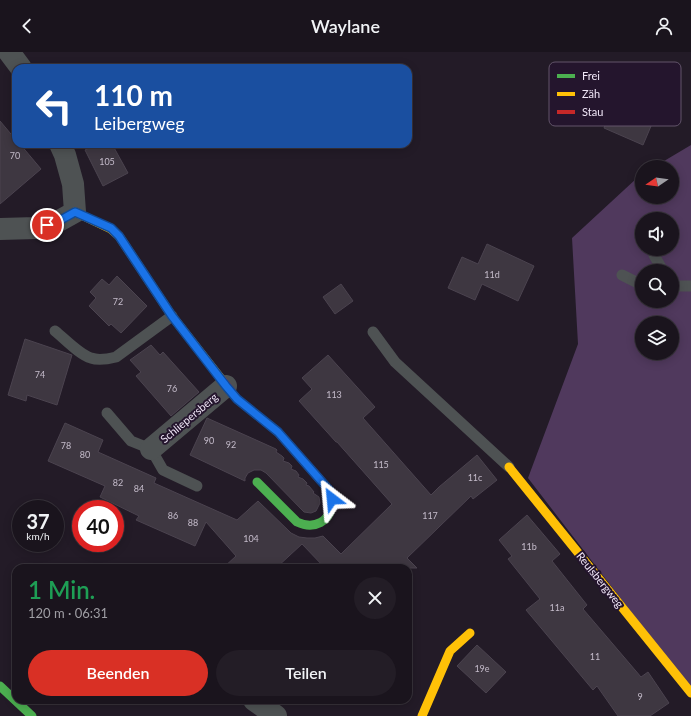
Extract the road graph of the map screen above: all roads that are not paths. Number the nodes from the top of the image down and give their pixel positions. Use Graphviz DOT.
graph roads {
  1 [pos="9,52"];
  2 [pos="18,64"];
  3 [pos="62,148"];
  4 [pos="75,212"];
  5 [pos="0,229"];
  6 [pos="622,275"];
  7 [pos="635,282"];
  8 [pos="679,285"];
  9 [pos="691,286"];
  10 [pos="172,316"];
  11 [pos="55,331"];
  12 [pos="373,332"];
  13 [pos="226,386"];
  14 [pos="107,413"];
  15 [pos="151,449"];
  16 [pos="509,467"];
  17 [pos="257,482"];
  18 [pos="196,486"];
  19 [pos="470,633"];
  20 [pos="0,686"];
  21 [pos="691,693"];
  22 [pos="12,697"];
  23 [pos="19,704"];
  24 [pos="260,704"];
  25 [pos="32,716"];
  26 [pos="276,716"];
  27 [pos="422,716"];
  1 -- 2 [label="street"];
  3 -- 4 [label="street"];
  4 -- 5 [label="street"];
  4 -- 10 [label="street, Schliepersberg"];
  6 -- 7 [label="lane"];
  8 -- 9 [label="lane"];
  10 -- 11 [label="lane"];
  10 -- 13 [label="street, Schliepersberg"];
  12 -- 16 [label="lane"];
  13 -- 15 [label="street, Schliepersberg"];
  13 -- 17 [label="street, Schliepersberg"];
  14 -- 15 [label="lane"];
  15 -- 18 [label="lane"];
  16 -- 21 [label="street, Reulsbergweg"];
  19 -- 27 [label="street"];
  20 -- 22 [label="street"];
  23 -- 25 [label="street"];
  24 -- 26 [label="street"];
}
